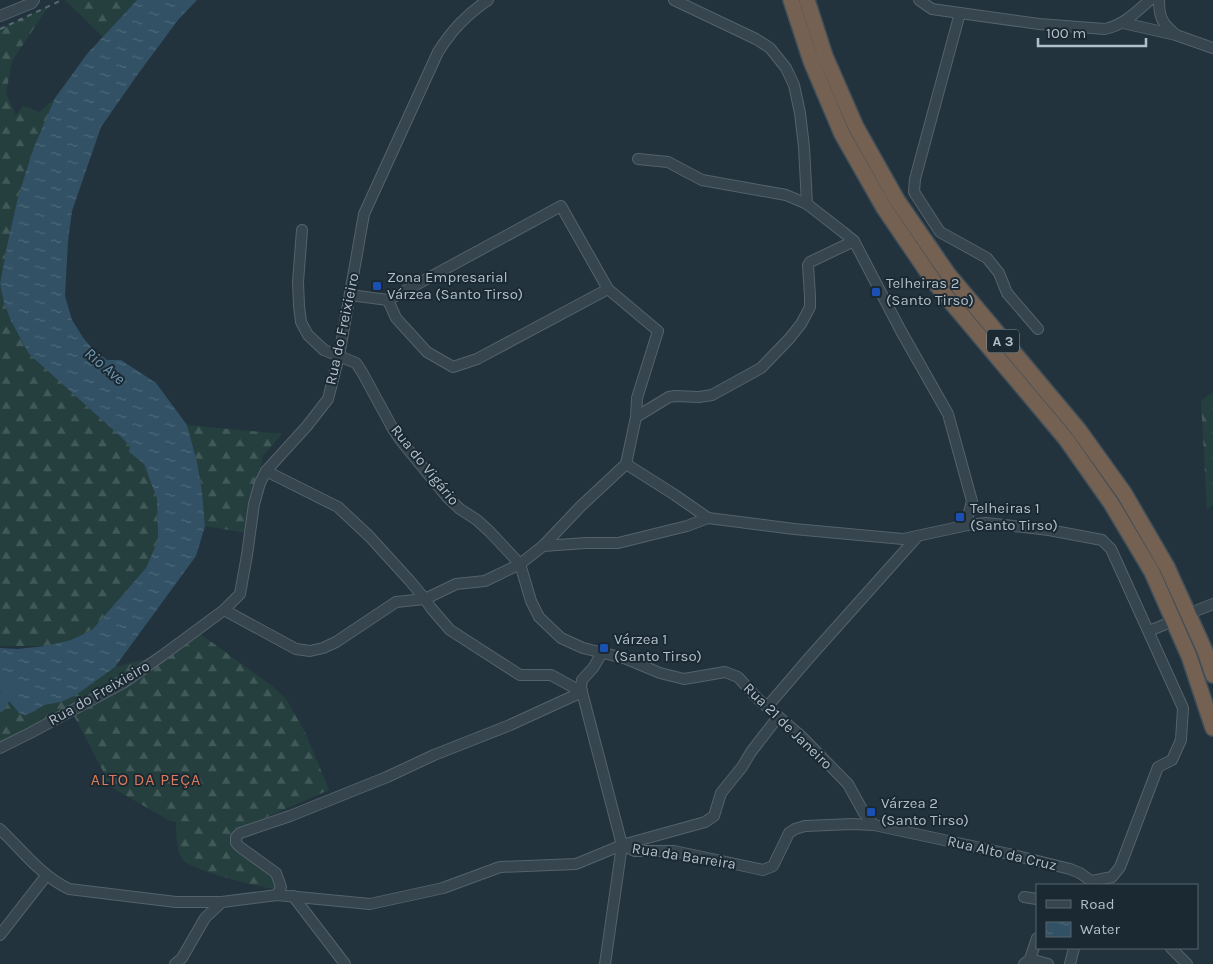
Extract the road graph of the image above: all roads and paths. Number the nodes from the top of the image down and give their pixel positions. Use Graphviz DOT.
graph roads {
  1 [pos="34,0"];
  2 [pos="488,0"];
  3 [pos="674,0"];
  4 [pos="791,0"];
  5 [pos="807,0"];
  6 [pos="918,0"];
  7 [pos="1150,0"];
  8 [pos="1159,0"];
  9 [pos="960,13"];
  10 [pos="0,16"];
  11 [pos="1123,23"];
  12 [pos="1176,35"];
  13 [pos="1213,48"];
  14 [pos="638,159"];
  15 [pos="807,204"];
  16 [pos="302,230"];
  17 [pos="854,241"];
  18 [pos="608,289"];
  19 [pos="350,296"];
  20 [pos="388,300"];
  21 [pos="1038,329"];
  22 [pos="339,356"];
  23 [pos="636,417"];
  24 [pos="626,464"];
  25 [pos="266,470"];
  26 [pos="708,518"];
  27 [pos="968,525"];
  28 [pos="917,537"];
  29 [pos="543,546"];
  30 [pos="520,564"];
  31 [pos="425,598"];
  32 [pos="1213,604"];
  33 [pos="224,610"];
  34 [pos="1198,610"];
  35 [pos="1166,624"];
  36 [pos="1149,632"];
  37 [pos="602,653"];
  38 [pos="1213,675"];
  39 [pos="582,692"];
  40 [pos="767,707"];
  41 [pos="778,716"];
  42 [pos="1213,728"];
  43 [pos="0,748"];
  44 [pos="874,825"];
  45 [pos="0,829"];
  46 [pos="622,844"];
  47 [pos="46,876"];
  48 [pos="1093,884"];
  49 [pos="277,895"];
  50 [pos="293,896"];
  51 [pos="1024,897"];
  52 [pos="1036,899"];
  53 [pos="222,902"];
  54 [pos="0,935"];
  55 [pos="1036,940"];
  56 [pos="1074,949"];
  57 [pos="1172,949"];
  58 [pos="1027,962"];
  59 [pos="175,964"];
  60 [pos="345,964"];
  61 [pos="605,964"];
  62 [pos="1048,964"];
  63 [pos="1070,964"];
  64 [pos="1187,964"];
  1 -- 10 [label="street"];
  2 -- 19 [label="street, Rua do Freixieiro"];
  3 -- 15 [label="street"];
  4 -- 42 [label="highway, A 3"];
  5 -- 38 [label="highway, A 3"];
  6 -- 9 [label="street"];
  7 -- 11 [label="street"];
  8 -- 12 [label="street"];
  9 -- 11 [label="street"];
  9 -- 21 [label="street"];
  11 -- 12 [label="street"];
  12 -- 13 [label="street"];
  14 -- 15 [label="street"];
  15 -- 17 [label="street"];
  16 -- 22 [label="street, Rua do Vigário"];
  17 -- 23 [label="street"];
  17 -- 27 [label="street"];
  18 -- 20 [label="street"];
  18 -- 20 [label="street"];
  18 -- 23 [label="street"];
  19 -- 20 [label="street"];
  19 -- 22 [label="street, Rua do Freixieiro"];
  22 -- 25 [label="street, Rua do Freixieiro"];
  22 -- 30 [label="street, Rua do Vigário"];
  23 -- 24 [label="street"];
  24 -- 26 [label="street"];
  24 -- 29 [label="street"];
  25 -- 31 [label="street"];
  25 -- 33 [label="street, Rua do Freixieiro"];
  26 -- 28 [label="street"];
  26 -- 29 [label="street"];
  27 -- 28 [label="street"];
  27 -- 36 [label="street"];
  28 -- 40 [label="street"];
  29 -- 30 [label="street"];
  30 -- 31 [label="street"];
  30 -- 37 [label="street, Rua 21 de Janeiro"];
  31 -- 33 [label="street"];
  31 -- 39 [label="street"];
  32 -- 34 [label="street"];
  33 -- 43 [label="street, Rua do Freixieiro"];
  35 -- 36 [label="street"];
  36 -- 48 [label="street"];
  37 -- 39 [label="street"];
  37 -- 40 [label="street, Rua 21 de Janeiro"];
  39 -- 46 [label="street"];
  39 -- 49 [label="street"];
  40 -- 41 [label="street, Rua 21 de Janeiro"];
  41 -- 44 [label="street, Rua 21 de Janeiro"];
  41 -- 46 [label="street"];
  44 -- 46 [label="street, Rua da Barreira"];
  44 -- 48 [label="street, Rua Alto da Cruz"];
  45 -- 47 [label="street"];
  46 -- 50 [label="street"];
  46 -- 61 [label="street"];
  47 -- 53 [label="street"];
  47 -- 54 [label="street"];
  49 -- 50 [label="street"];
  49 -- 53 [label="street"];
  50 -- 60 [label="street"];
  51 -- 52 [label="street"];
  53 -- 59 [label="street"];
  55 -- 58 [label="street"];
  56 -- 63 [label="street"];
  57 -- 64 [label="street"];
  58 -- 62 [label="street"];
}
